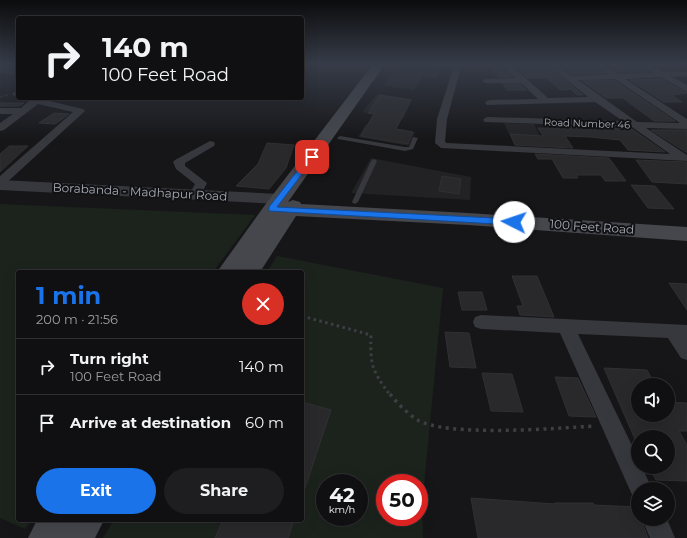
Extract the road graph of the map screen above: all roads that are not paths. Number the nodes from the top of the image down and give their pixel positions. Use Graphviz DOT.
graph roads {
  1 [pos="360,89"];
  2 [pos="372,89"];
  3 [pos="451,89"];
  4 [pos="533,89"];
  5 [pos="584,89"];
  6 [pos="637,89"];
  7 [pos="597,99"];
  8 [pos="31,100"];
  9 [pos="35,100"];
  10 [pos="546,101"];
  11 [pos="490,103"];
  12 [pos="0,111"];
  13 [pos="22,111"];
  14 [pos="488,120"];
  15 [pos="687,123"];
  16 [pos="634,125"];
  17 [pos="687,126"];
  18 [pos="0,128"];
  19 [pos="340,138"];
  20 [pos="415,138"];
  21 [pos="210,144"];
  22 [pos="686,159"];
  23 [pos="374,161"];
  24 [pos="0,182"];
  25 [pos="0,185"];
  26 [pos="0,193"];
  27 [pos="194,194"];
  28 [pos="291,200"];
  29 [pos="355,202"];
  30 [pos="687,222"];
  31 [pos="687,234"];
  32 [pos="230,270"];
  33 [pos="249,270"];
  34 [pos="481,322"];
  35 [pos="565,325"];
  36 [pos="680,331"];
  37 [pos="687,352"];
  38 [pos="638,482"];
  39 [pos="57,522"];
  40 [pos="85,522"];
  41 [pos="657,526"];
  42 [pos="46,538"];
  43 [pos="74,538"];
  44 [pos="663,538"];
  1 -- 28 [label="main road"];
  2 -- 19 [label="main road"];
  3 -- 22 [label="street"];
  4 -- 10 [label="street"];
  5 -- 7 [label="street"];
  6 -- 15 [label="street"];
  7 -- 10 [label="street"];
  7 -- 16 [label="street"];
  8 -- 13 [label="street"];
  9 -- 24 [label="street"];
  10 -- 11 [label="street"];
  12 -- 13 [label="street"];
  13 -- 18 [label="street"];
  14 -- 16 [label="street, Road Number 46"];
  16 -- 17 [label="street, Road Number 46"];
  16 -- 22 [label="street"];
  19 -- 20 [label="lane"];
  19 -- 28 [label="main road"];
  21 -- 27 [label="street"];
  23 -- 29 [label="lane"];
  25 -- 27 [label="street, Borabanda - Madhapur Road"];
  26 -- 28 [label="street"];
  27 -- 28 [label="street, Borabanda - Madhapur Road"];
  28 -- 29 [label="main road, 100 Feet Road"];
  28 -- 31 [label="main road, 100 Feet Road"];
  28 -- 32 [label="main road"];
  28 -- 33 [label="main road"];
  29 -- 30 [label="main road, 100 Feet Road"];
  34 -- 35 [label="street"];
  35 -- 36 [label="street"];
  35 -- 38 [label="street"];
  36 -- 37 [label="street"];
  39 -- 42 [label="main road"];
  40 -- 43 [label="main road"];
  41 -- 44 [label="street"];
}
